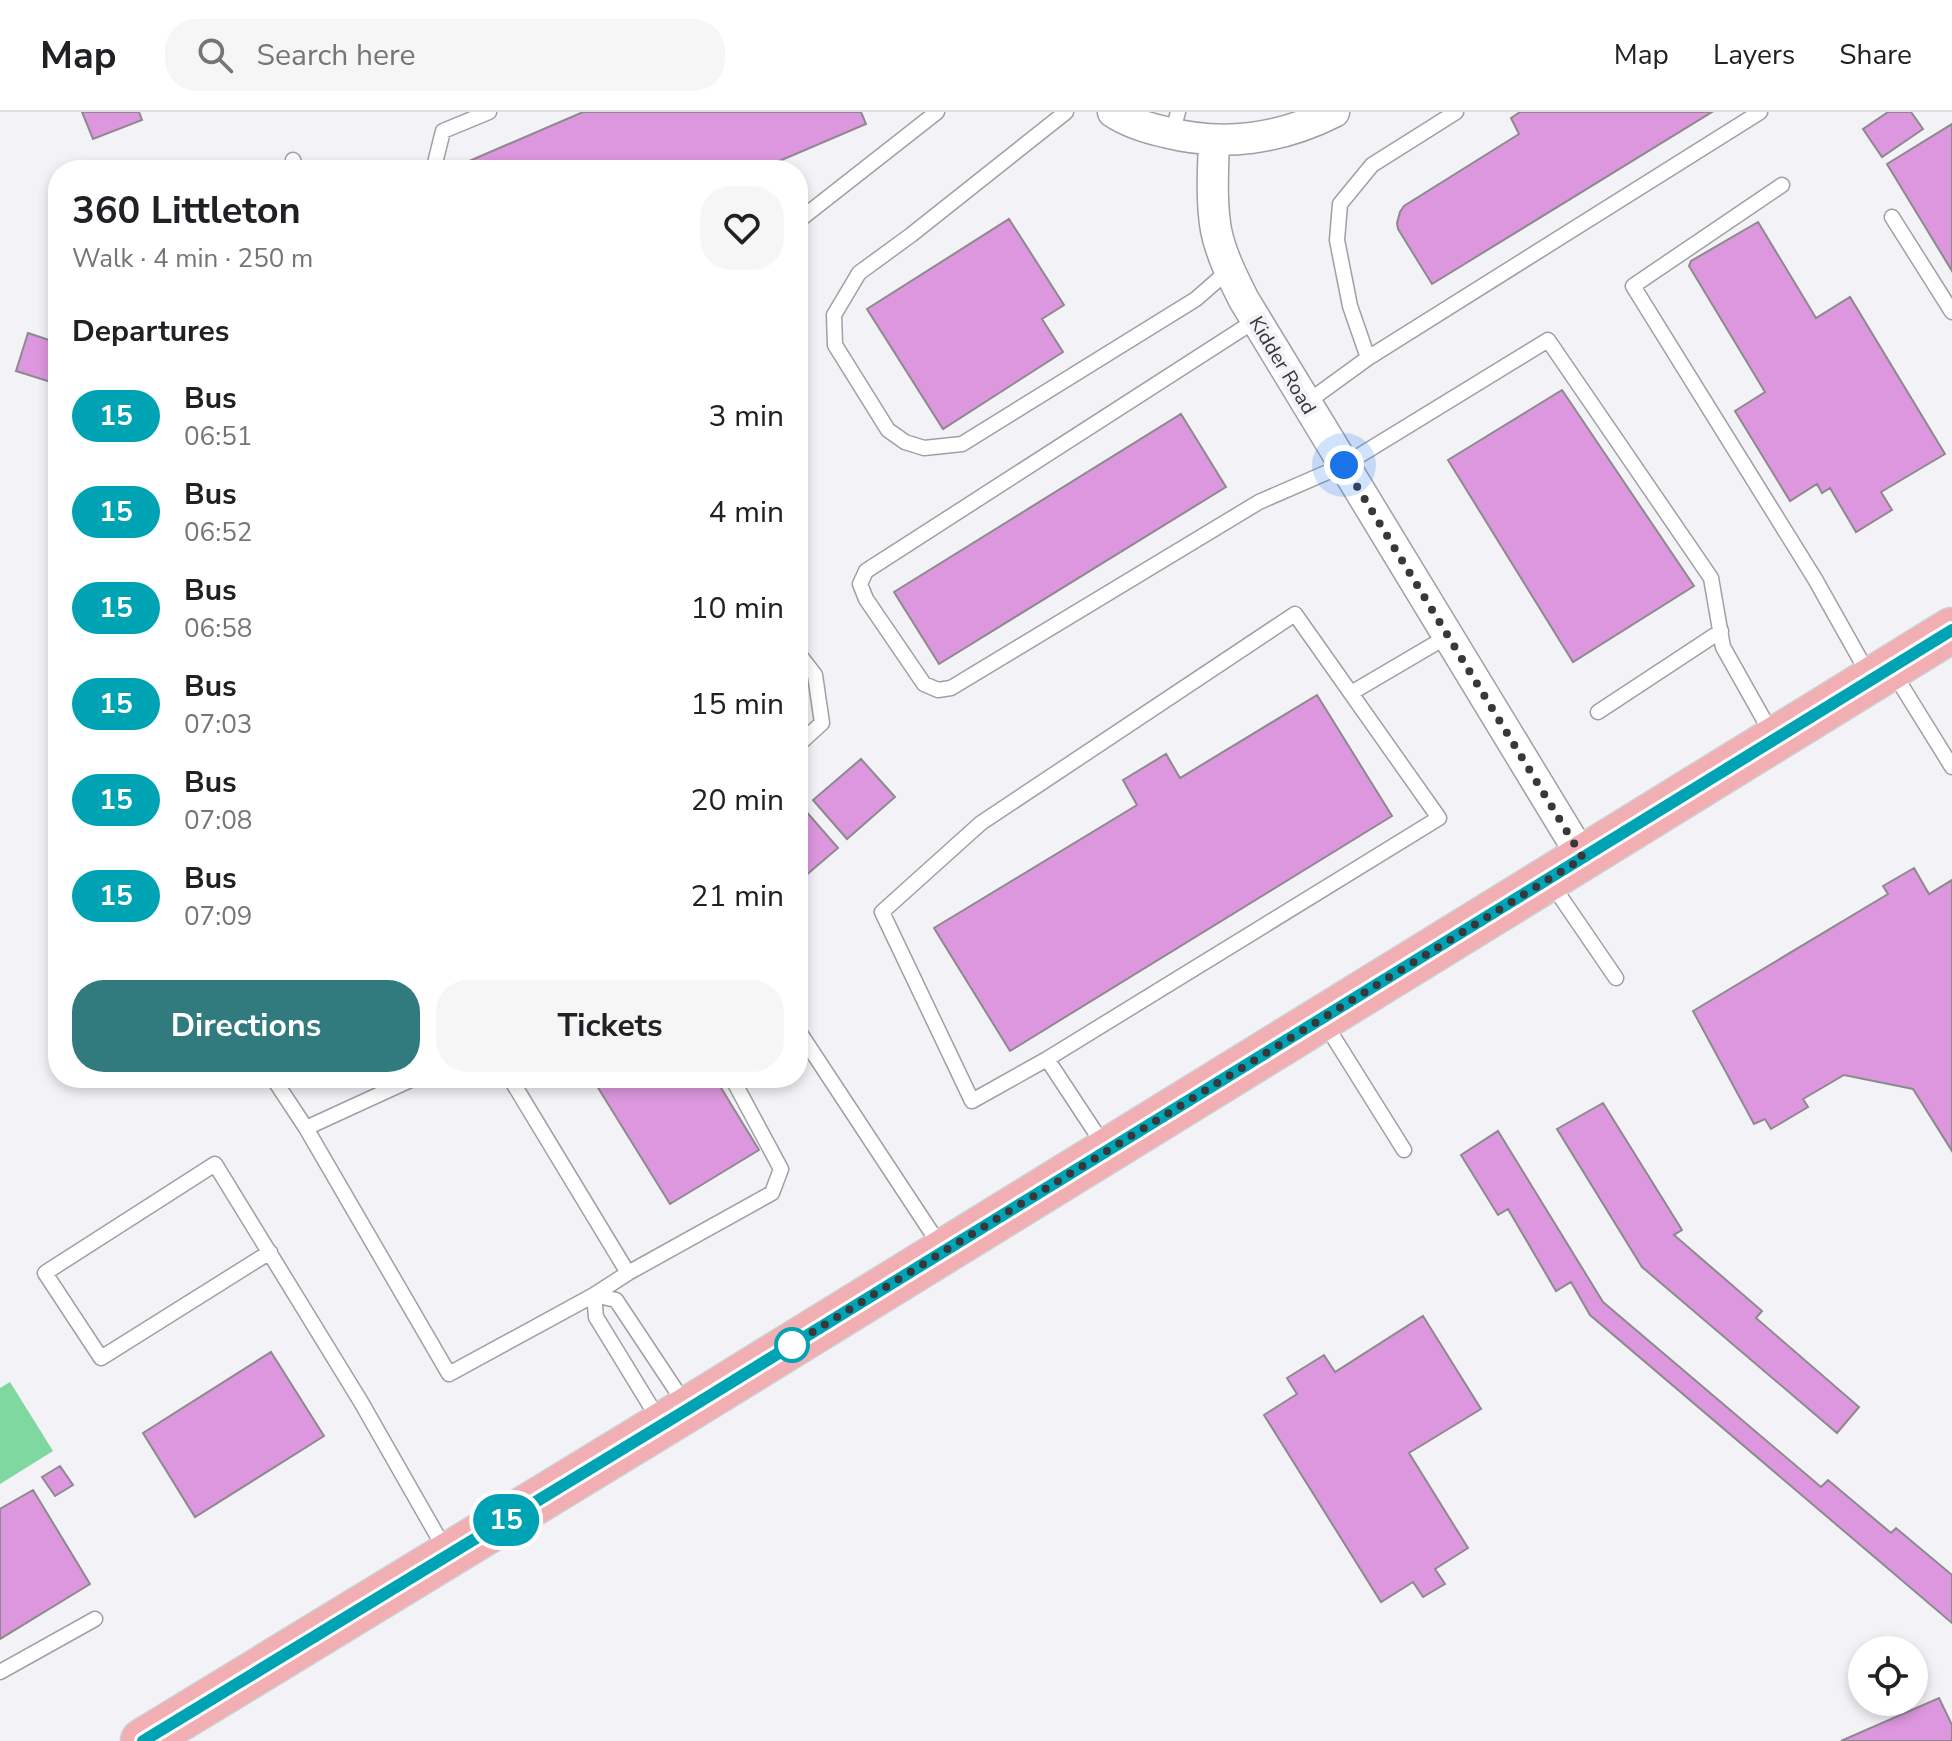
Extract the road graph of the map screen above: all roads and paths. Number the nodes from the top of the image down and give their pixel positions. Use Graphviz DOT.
graph roads {
  1 [pos="489,112"];
  2 [pos="937,112"];
  3 [pos="1066,112"];
  4 [pos="1113,112"];
  5 [pos="1334,112"];
  6 [pos="1456,112"];
  7 [pos="1760,112"];
  8 [pos="1175,123"];
  9 [pos="1214,141"];
  10 [pos="436,160"];
  11 [pos="1782,185"];
  12 [pos="808,213"];
  13 [pos="1892,217"];
  14 [pos="1229,270"];
  15 [pos="1952,312"];
  16 [pos="1256,320"];
  17 [pos="1368,358"];
  18 [pos="1306,403"];
  19 [pos="1344,465"];
  20 [pos="1952,630"];
  21 [pos="1721,631"];
  22 [pos="1448,636"];
  23 [pos="808,666"];
  24 [pos="1881,675"];
  25 [pos="1351,693"];
  26 [pos="1598,712"];
  27 [pos="808,736"];
  28 [pos="1775,740"];
  29 [pos="1952,767"];
  30 [pos="1566,869"];
  31 [pos="1616,978"];
  32 [pos="1322,1019"];
  33 [pos="808,1045"];
  34 [pos="1047,1059"];
  35 [pos="280,1088"];
  36 [pos="393,1088"];
  37 [pos="516,1088"];
  38 [pos="737,1088"];
  39 [pos="306,1128"];
  40 [pos="1108,1150"];
  41 [pos="1404,1150"];
  42 [pos="944,1251"];
  43 [pos="270,1252"];
  44 [pos="628,1273"];
  45 [pos="594,1295"];
  46 [pos="675,1417"];
  47 [pos="449,1555"];
  48 [pos="95,1619"];
  49 [pos="0,1672"];
  50 [pos="143,1741"];
  1 -- 10 [label="lane"];
  2 -- 12 [label="lane"];
  3 -- 14 [label="lane"];
  4 -- 8 [label="street"];
  5 -- 9 [label="street"];
  6 -- 17 [label="lane"];
  7 -- 17 [label="lane"];
  8 -- 9 [label="street"];
  9 -- 14 [label="street, Kidder Road"];
  11 -- 24 [label="lane"];
  13 -- 15 [label="lane"];
  14 -- 16 [label="street, Kidder Road"];
  16 -- 18 [label="street, Kidder Road"];
  16 -- 19 [label="lane"];
  17 -- 18 [label="lane"];
  18 -- 19 [label="street, Kidder Road"];
  19 -- 21 [label="lane"];
  19 -- 22 [label="street, Kidder Road"];
  20 -- 24 [label="main road"];
  21 -- 26 [label="lane"];
  21 -- 28 [label="lane"];
  22 -- 25 [label="lane"];
  22 -- 30 [label="street, Kidder Road"];
  23 -- 27 [label="lane"];
  24 -- 28 [label="main road"];
  24 -- 29 [label="lane"];
  25 -- 34 [label="lane"];
  25 -- 34 [label="lane"];
  28 -- 30 [label="main road"];
  30 -- 31 [label="lane"];
  30 -- 32 [label="main road"];
  32 -- 40 [label="main road"];
  32 -- 41 [label="lane"];
  33 -- 42 [label="lane"];
  34 -- 40 [label="lane"];
  35 -- 39 [label="lane"];
  36 -- 39 [label="lane"];
  37 -- 44 [label="lane"];
  38 -- 44 [label="lane"];
  39 -- 45 [label="lane"];
  40 -- 42 [label="main road"];
  42 -- 46 [label="main road"];
  43 -- 43 [label="lane"];
  43 -- 47 [label="lane"];
  44 -- 45 [label="lane"];
  45 -- 46 [label="lane"];
  45 -- 46 [label="lane"];
  46 -- 47 [label="main road"];
  47 -- 50 [label="main road"];
  48 -- 49 [label="lane"];
}
